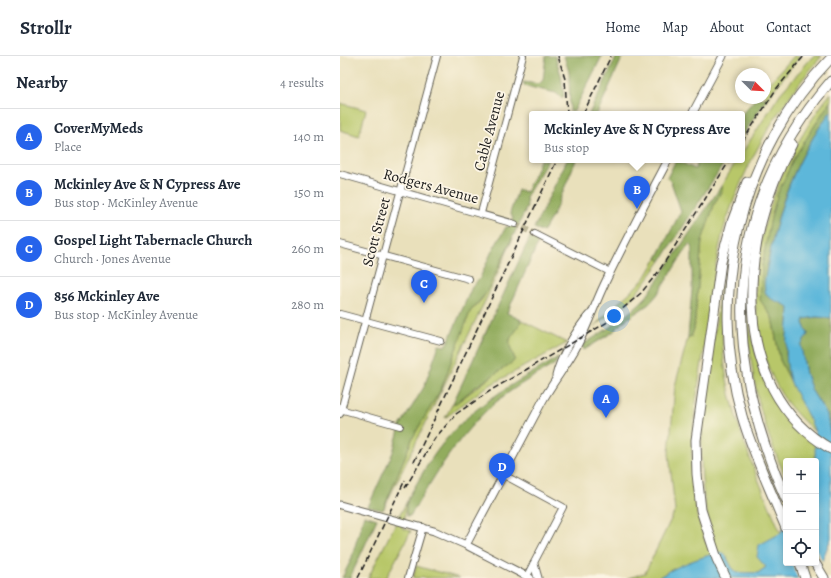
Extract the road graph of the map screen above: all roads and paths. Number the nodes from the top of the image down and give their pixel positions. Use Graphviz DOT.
graph roads {
  1 [pos="438,56"];
  2 [pos="523,56"];
  3 [pos="723,56"];
  4 [pos="831,58"];
  5 [pos="831,81"];
  6 [pos="822,91"];
  7 [pos="694,111"];
  8 [pos="762,157"];
  9 [pos="666,163"];
  10 [pos="340,174"];
  11 [pos="401,191"];
  12 [pos="481,213"];
  13 [pos="515,224"];
  14 [pos="536,234"];
  15 [pos="340,244"];
  16 [pos="383,256"];
  17 [pos="610,272"];
  18 [pos="469,279"];
  19 [pos="340,314"];
  20 [pos="366,321"];
  21 [pos="441,341"];
  22 [pos="340,411"];
  23 [pos="400,426"];
  24 [pos="831,449"];
  25 [pos="502,474"];
  26 [pos="784,494"];
  27 [pos="340,505"];
  28 [pos="783,521"];
  29 [pos="423,527"];
  30 [pos="466,545"];
  31 [pos="534,564"];
  32 [pos="802,566"];
  33 [pos="816,566"];
  34 [pos="817,566"];
  35 [pos="529,577"];
  36 [pos="408,578"];
  37 [pos="538,578"];
  38 [pos="726,578"];
  39 [pos="806,578"];
  40 [pos="820,578"];
  41 [pos="824,578"];
  1 -- 11 [label="street, Scott Street"];
  2 -- 12 [label="street, Cable Avenue"];
  3 -- 7 [label="main road"];
  4 -- 8 [label="highway"];
  5 -- 6 [label="highway"];
  6 -- 24 [label="highway"];
  6 -- 26 [label="highway"];
  8 -- 28 [label="highway"];
  8 -- 38 [label="highway"];
  9 -- 17 [label="main road"];
  10 -- 11 [label="street, Rodgers Avenue"];
  11 -- 12 [label="street, Rodgers Avenue"];
  11 -- 16 [label="street, Scott Street"];
  12 -- 13 [label="street, Rodgers Avenue"];
  14 -- 17 [label="street"];
  15 -- 16 [label="street"];
  16 -- 18 [label="street"];
  16 -- 20 [label="street, Scott Street"];
  17 -- 25 [label="main road"];
  19 -- 20 [label="street"];
  20 -- 21 [label="street"];
  20 -- 22 [label="street, Scott Street"];
  22 -- 23 [label="street"];
  25 -- 30 [label="main road"];
  25 -- 31 [label="street"];
  27 -- 29 [label="main road"];
  29 -- 30 [label="main road"];
  29 -- 36 [label="street"];
  30 -- 35 [label="main road"];
  31 -- 35 [label="street"];
  31 -- 37 [label="main road"];
  32 -- 39 [label="highway"];
  33 -- 40 [label="highway"];
  34 -- 41 [label="highway"];
}
